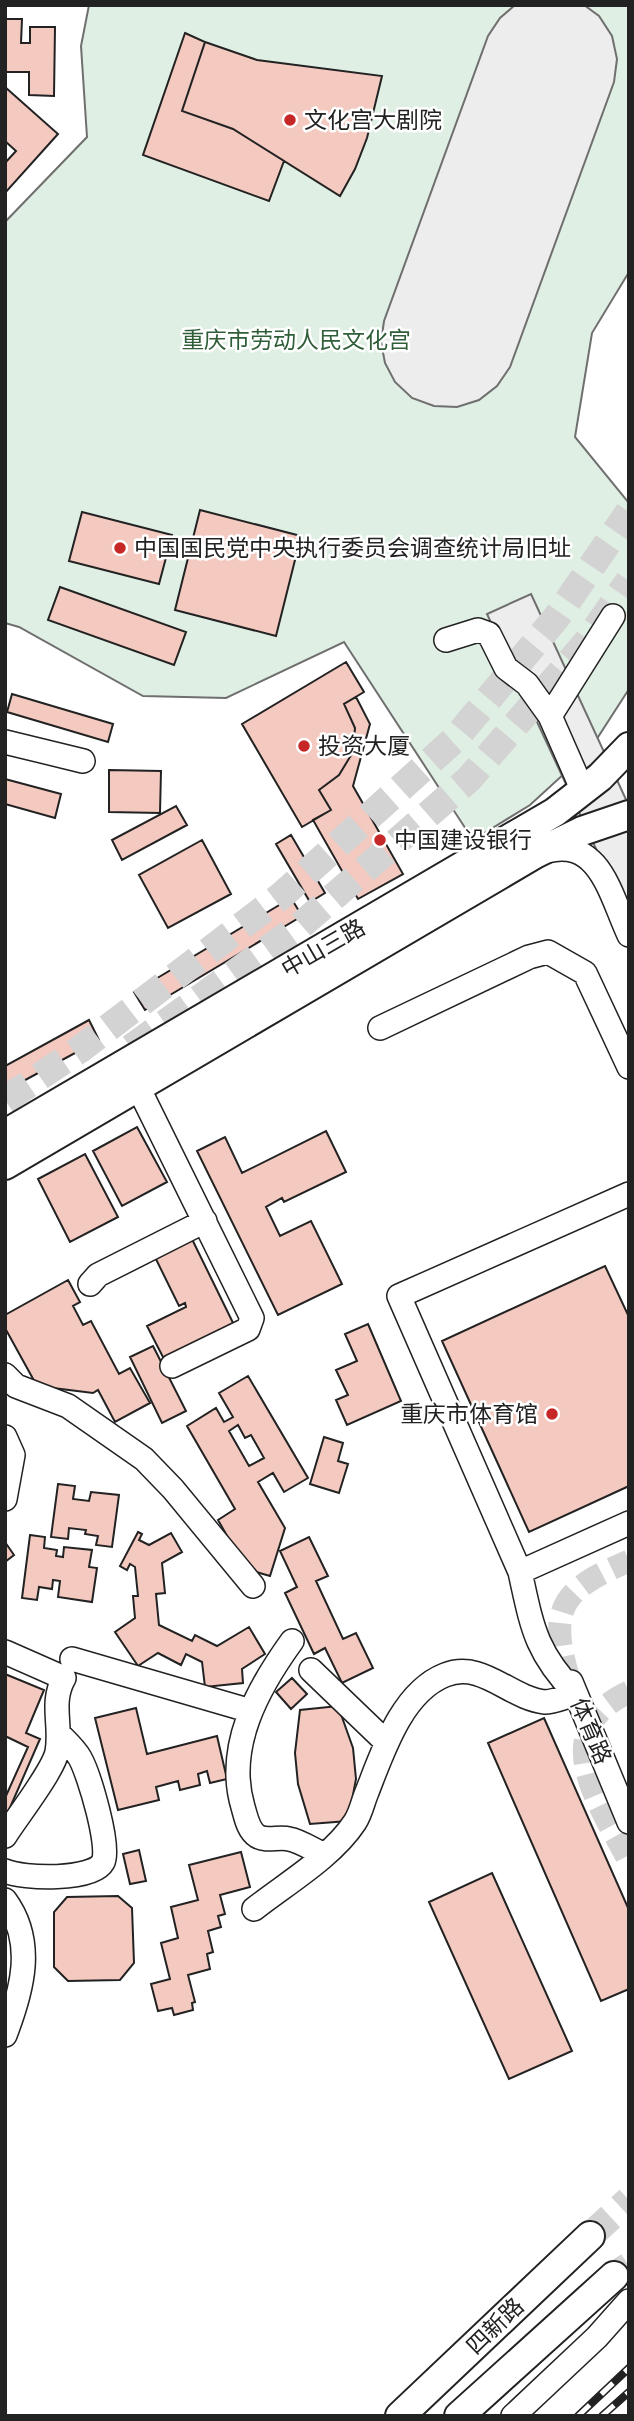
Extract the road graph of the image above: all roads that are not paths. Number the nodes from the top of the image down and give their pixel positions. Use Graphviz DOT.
graph roads {
  1 [pos="613,616"];
  2 [pos="446,640"];
  3 [pos="550,716"];
  4 [pos="5,742"];
  5 [pos="629,747"];
  6 [pos="83,761"];
  7 [pos="629,768"];
  8 [pos="591,784"];
  9 [pos="629,815"];
  10 [pos="538,853"];
  11 [pos="629,935"];
  12 [pos="380,1028"];
  13 [pos="629,1067"];
  14 [pos="138,1087"];
  15 [pos="5,1134"];
  16 [pos="5,1165"];
  17 [pos="627,1200"];
  18 [pos="205,1221"];
  19 [pos="90,1284"];
  20 [pos="172,1366"];
  21 [pos="5,1375"];
  22 [pos="5,1437"];
  23 [pos="5,1499"];
  24 [pos="629,1523"];
  25 [pos="520,1572"];
  26 [pos="253,1586"];
  27 [pos="292,1641"];
  28 [pos="5,1652"];
  29 [pos="72,1659"];
  30 [pos="311,1670"];
  31 [pos="573,1686"];
  32 [pos="251,1711"];
  33 [pos="59,1734"];
  34 [pos="387,1743"];
  35 [pos="629,1822"];
  36 [pos="5,1836"];
  37 [pos="324,1855"];
  38 [pos="10,1873"];
  39 [pos="5,1900"];
  40 [pos="254,1909"];
  41 [pos="5,2035"];
  42 [pos="590,2236"];
  43 [pos="614,2276"];
  44 [pos="629,2301"];
  45 [pos="400,2416"];
  46 [pos="459,2416"];
  47 [pos="513,2416"];
  1 -- 3 [label="street"];
  2 -- 3 [label="street"];
  3 -- 8 [label="street"];
  4 -- 6 [label="street"];
  5 -- 8 [label="main road, 中山三路"];
  7 -- 8 [label="main road"];
  8 -- 15 [label="main road, 中山三路"];
  9 -- 10 [label="main road, 中山三路"];
  10 -- 11 [label="street"];
  10 -- 14 [label="main road, 中山三路"];
  12 -- 13 [label="street"];
  14 -- 16 [label="main road, 中山三路"];
  14 -- 18 [label="street"];
  17 -- 25 [label="street, 体育路"];
  18 -- 19 [label="street"];
  18 -- 20 [label="street"];
  21 -- 26 [label="street"];
  22 -- 23 [label="street"];
  24 -- 25 [label="street"];
  25 -- 31 [label="street, 体育路"];
  27 -- 32 [label="street"];
  28 -- 33 [label="street"];
  29 -- 32 [label="street"];
  30 -- 34 [label="street"];
  31 -- 34 [label="street"];
  31 -- 35 [label="street, 体育路"];
  32 -- 37 [label="street"];
  33 -- 36 [label="street"];
  33 -- 38 [label="street"];
  34 -- 37 [label="street"];
  37 -- 40 [label="street"];
  39 -- 41 [label="street"];
  42 -- 45 [label="main road, 四新路"];
  43 -- 46 [label="main road, 四新路"];
  44 -- 47 [label="street"];
}
